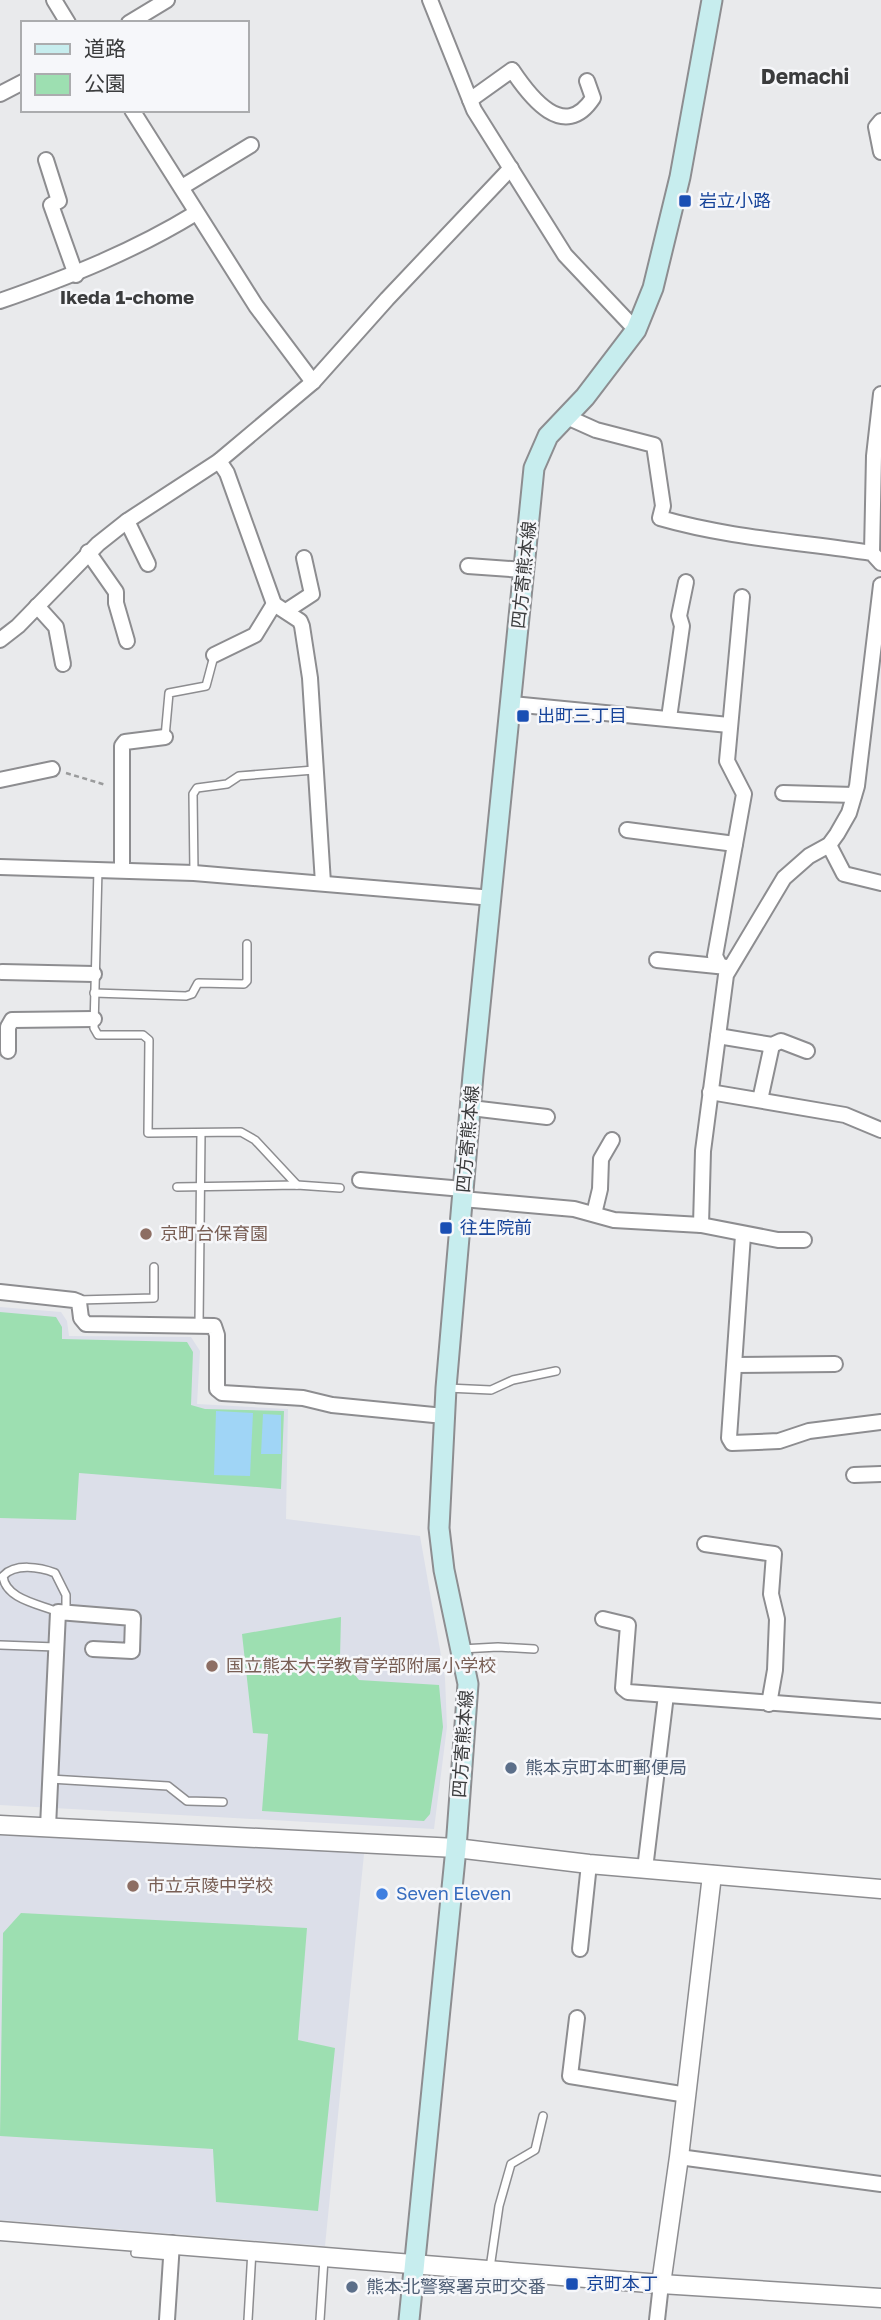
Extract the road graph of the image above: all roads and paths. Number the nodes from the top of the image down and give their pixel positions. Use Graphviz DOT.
graph roads {
  1 [pos="54,0"];
  2 [pos="167,0"];
  3 [pos="430,0"];
  4 [pos="712,0"];
  5 [pos="67,21"];
  6 [pos="132,21"];
  7 [pos="587,81"];
  8 [pos="21,83"];
  9 [pos="0,94"];
  10 [pos="470,100"];
  11 [pos="133,112"];
  12 [pos="881,121"];
  13 [pos="251,145"];
  14 [pos="881,152"];
  15 [pos="46,160"];
  16 [pos="511,168"];
  17 [pos="182,187"];
  18 [pos="196,213"];
  19 [pos="76,275"];
  20 [pos="0,301"];
  21 [pos="636,330"];
  22 [pos="313,382"];
  23 [pos="881,394"];
  24 [pos="567,417"];
  25 [pos="219,461"];
  26 [pos="127,521"];
  27 [pos="88,552"];
  28 [pos="304,558"];
  29 [pos="876,558"];
  30 [pos="148,564"];
  31 [pos="468,566"];
  32 [pos="524,570"];
  33 [pos="686,582"];
  34 [pos="881,585"];
  35 [pos="742,597"];
  36 [pos="37,606"];
  37 [pos="280,608"];
  38 [pos="56,627"];
  39 [pos="70,632"];
  40 [pos="0,640"];
  41 [pos="127,641"];
  42 [pos="214,655"];
  43 [pos="63,664"];
  44 [pos="875,683"];
  45 [pos="512,704"];
  46 [pos="670,718"];
  47 [pos="729,725"];
  48 [pos="165,737"];
  49 [pos="52,769"];
  50 [pos="314,771"];
  51 [pos="0,780"];
  52 [pos="122,788"];
  53 [pos="783,793"];
  54 [pos="854,795"];
  55 [pos="627,830"];
  56 [pos="735,844"];
  57 [pos="829,845"];
  58 [pos="0,867"];
  59 [pos="98,869"];
  60 [pos="122,869"];
  61 [pos="194,873"];
  62 [pos="323,883"];
  63 [pos="881,883"];
  64 [pos="493,898"];
  65 [pos="247,944"];
  66 [pos="657,960"];
  67 [pos="723,966"];
  68 [pos="2,972"];
  69 [pos="94,974"];
  70 [pos="94,993"];
  71 [pos="94,1019"];
  72 [pos="718,1036"];
  73 [pos="772,1045"];
  74 [pos="8,1051"];
  75 [pos="807,1051"];
  76 [pos="710,1092"];
  77 [pos="760,1100"];
  78 [pos="471,1108"];
  79 [pos="547,1117"];
  80 [pos="881,1130"];
  81 [pos="201,1133"];
  82 [pos="612,1140"];
  83 [pos="360,1180"];
  84 [pos="297,1185"];
  85 [pos="177,1187"];
  86 [pos="203,1187"];
  87 [pos="340,1188"];
  88 [pos="462,1194"];
  89 [pos="594,1214"];
  90 [pos="701,1225"];
  91 [pos="743,1235"];
  92 [pos="804,1240"];
  93 [pos="154,1267"];
  94 [pos="0,1292"];
  95 [pos="74,1300"];
  96 [pos="199,1325"];
  97 [pos="835,1364"];
  98 [pos="735,1365"];
  99 [pos="556,1371"];
  100 [pos="446,1388"];
  101 [pos="444,1416"];
  102 [pos="881,1422"];
  103 [pos="881,1474"];
  104 [pos="854,1475"];
  105 [pos="705,1544"];
  106 [pos="62,1612"];
  107 [pos="603,1619"];
  108 [pos="0,1645"];
  109 [pos="56,1647"];
  110 [pos="93,1648"];
  111 [pos="461,1649"];
  112 [pos="534,1649"];
  113 [pos="666,1695"];
  114 [pos="769,1704"];
  115 [pos="881,1711"];
  116 [pos="50,1780"];
  117 [pos="223,1802"];
  118 [pos="0,1825"];
  119 [pos="48,1827"];
  120 [pos="456,1849"];
  121 [pos="589,1864"];
  122 [pos="645,1869"];
  123 [pos="712,1875"];
  124 [pos="881,1889"];
  125 [pos="580,1949"];
  126 [pos="577,2018"];
  127 [pos="687,2095"];
  128 [pos="543,2116"];
  129 [pos="679,2157"];
  130 [pos="881,2184"];
  131 [pos="0,2231"];
  132 [pos="172,2250"];
  133 [pos="252,2250"];
  134 [pos="135,2253"];
  135 [pos="324,2255"];
  136 [pos="414,2262"];
  137 [pos="490,2269"];
  138 [pos="661,2284"];
  139 [pos="881,2298"];
  140 [pos="167,2320"];
  141 [pos="247,2320"];
  142 [pos="320,2320"];
  143 [pos="409,2320"];
  144 [pos="657,2320"];
  1 -- 5 [label="street"];
  2 -- 6 [label="street"];
  3 -- 10 [label="street"];
  4 -- 21 [label="main road, 四方寄熊本線"];
  7 -- 10 [label="street"];
  8 -- 9 [label="street"];
  10 -- 16 [label="street"];
  11 -- 17 [label="street"];
  12 -- 14 [label="street"];
  13 -- 17 [label="street"];
  15 -- 19 [label="street"];
  16 -- 21 [label="street"];
  16 -- 22 [label="street"];
  17 -- 18 [label="street"];
  18 -- 19 [label="street"];
  18 -- 22 [label="street"];
  19 -- 20 [label="street"];
  21 -- 24 [label="main road, 四方寄熊本線"];
  22 -- 25 [label="street"];
  23 -- 29 [label="street"];
  24 -- 29 [label="street"];
  24 -- 32 [label="main road, 四方寄熊本線"];
  25 -- 26 [label="street"];
  25 -- 37 [label="street"];
  26 -- 27 [label="street"];
  26 -- 30 [label="street"];
  27 -- 36 [label="street"];
  27 -- 41 [label="street"];
  28 -- 37 [label="street"];
  31 -- 32 [label="street"];
  32 -- 45 [label="main road, 四方寄熊本線"];
  33 -- 46 [label="street"];
  34 -- 44 [label="street"];
  35 -- 47 [label="street"];
  36 -- 38 [label="street"];
  36 -- 40 [label="street"];
  37 -- 42 [label="street"];
  37 -- 50 [label="street"];
  38 -- 39 [label="street"];
  38 -- 43 [label="street"];
  42 -- 48 [label="lane"];
  44 -- 54 [label="street"];
  45 -- 46 [label="street"];
  45 -- 64 [label="main road, 四方寄熊本線"];
  46 -- 47 [label="street"];
  47 -- 56 [label="street"];
  48 -- 52 [label="street"];
  49 -- 51 [label="street"];
  49 -- 52 [label="path"];
  50 -- 61 [label="lane"];
  50 -- 62 [label="street"];
  52 -- 60 [label="street"];
  53 -- 54 [label="street"];
  54 -- 57 [label="street"];
  55 -- 56 [label="street"];
  56 -- 67 [label="street"];
  57 -- 63 [label="street"];
  57 -- 67 [label="street"];
  58 -- 59 [label="street"];
  59 -- 60 [label="street"];
  59 -- 69 [label="lane"];
  60 -- 61 [label="street"];
  61 -- 62 [label="street"];
  62 -- 64 [label="street"];
  64 -- 78 [label="main road, 四方寄熊本線"];
  65 -- 70 [label="lane"];
  66 -- 67 [label="street"];
  67 -- 72 [label="street"];
  68 -- 69 [label="street"];
  69 -- 70 [label="lane"];
  70 -- 71 [label="lane"];
  71 -- 74 [label="street"];
  71 -- 81 [label="lane"];
  72 -- 73 [label="street"];
  72 -- 76 [label="street"];
  73 -- 75 [label="street"];
  73 -- 77 [label="street"];
  76 -- 77 [label="street"];
  76 -- 90 [label="street"];
  77 -- 80 [label="street"];
  78 -- 79 [label="street"];
  78 -- 88 [label="main road, 四方寄熊本線"];
  81 -- 84 [label="lane"];
  81 -- 86 [label="lane"];
  82 -- 89 [label="street"];
  83 -- 88 [label="street"];
  84 -- 86 [label="lane"];
  84 -- 87 [label="lane"];
  85 -- 86 [label="lane"];
  86 -- 96 [label="lane"];
  88 -- 89 [label="street"];
  88 -- 100 [label="main road, 四方寄熊本線"];
  89 -- 90 [label="street"];
  90 -- 91 [label="street"];
  91 -- 92 [label="street"];
  91 -- 98 [label="street"];
  93 -- 95 [label="lane"];
  94 -- 95 [label="street"];
  95 -- 96 [label="street"];
  96 -- 101 [label="street"];
  97 -- 98 [label="street"];
  98 -- 102 [label="street"];
  99 -- 100 [label="lane"];
  100 -- 101 [label="main road, 四方寄熊本線"];
  101 -- 111 [label="main road, 四方寄熊本線"];
  103 -- 104 [label="street"];
  105 -- 114 [label="street"];
  106 -- 106 [label="lane"];
  106 -- 109 [label="street"];
  106 -- 110 [label="street"];
  107 -- 113 [label="street"];
  108 -- 109 [label="lane"];
  109 -- 116 [label="street"];
  111 -- 112 [label="lane"];
  111 -- 120 [label="main road, 四方寄熊本線"];
  113 -- 114 [label="street"];
  113 -- 122 [label="street"];
  114 -- 115 [label="street"];
  116 -- 117 [label="lane"];
  116 -- 119 [label="street"];
  118 -- 119 [label="street"];
  119 -- 120 [label="street"];
  120 -- 121 [label="street"];
  120 -- 136 [label="main road, 四方寄熊本線"];
  121 -- 122 [label="street"];
  121 -- 125 [label="street"];
  122 -- 123 [label="street"];
  123 -- 124 [label="street"];
  123 -- 127 [label="street"];
  126 -- 127 [label="street"];
  127 -- 129 [label="street"];
  128 -- 137 [label="lane"];
  129 -- 130 [label="street"];
  129 -- 138 [label="street"];
  131 -- 132 [label="street"];
  132 -- 133 [label="street"];
  132 -- 134 [label="lane"];
  132 -- 140 [label="street"];
  133 -- 135 [label="street"];
  133 -- 141 [label="lane"];
  135 -- 136 [label="street"];
  135 -- 142 [label="lane"];
  136 -- 137 [label="street"];
  136 -- 143 [label="main road, 四方寄熊本線"];
  137 -- 138 [label="street"];
  138 -- 139 [label="street"];
  138 -- 144 [label="street"];
}
